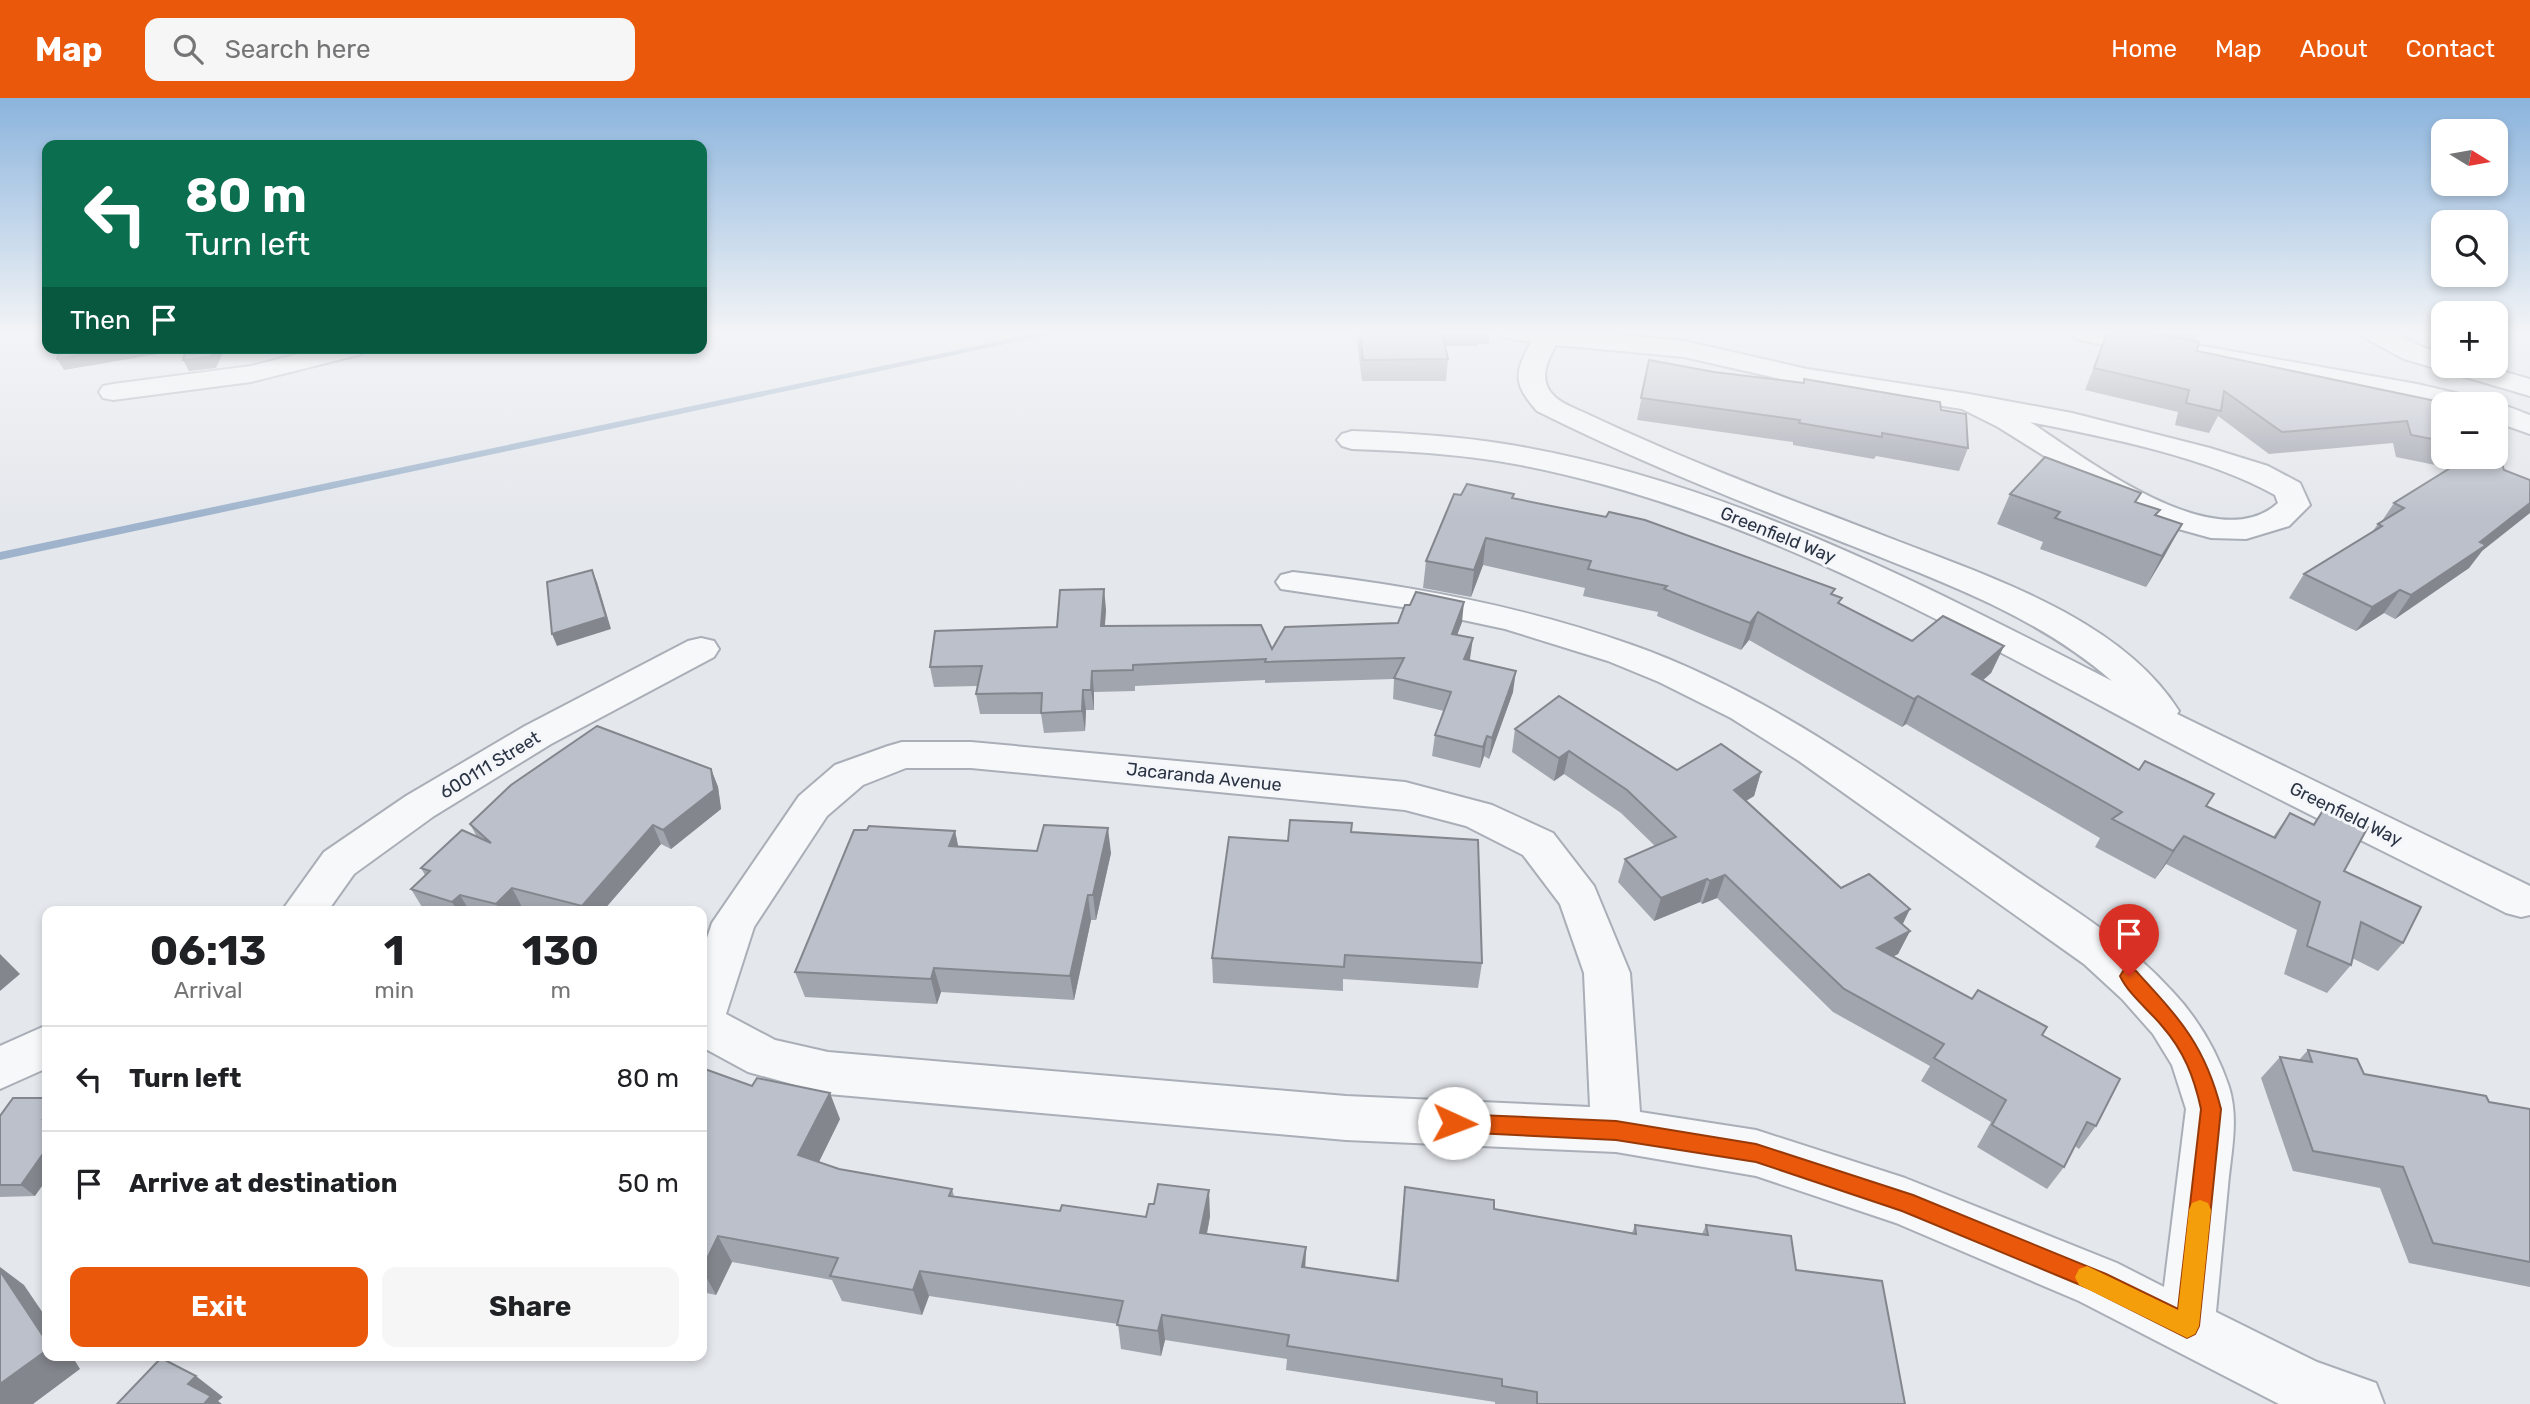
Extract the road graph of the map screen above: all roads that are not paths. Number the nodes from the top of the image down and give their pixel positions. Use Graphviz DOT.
graph roads {
  1 [pos="1537,394"];
  2 [pos="1917,394"];
  3 [pos="1969,402"];
  4 [pos="2508,417"];
  5 [pos="2530,425"];
  6 [pos="1352,440"];
  7 [pos="1293,582"];
  8 [pos="701,649"];
  9 [pos="2172,727"];
  10 [pos="2521,901"];
  11 [pos="307,906"];
  12 [pos="707,1003"];
  13 [pos="707,1027"];
  14 [pos="42,1048"];
  15 [pos="0,1069"];
  16 [pos="1616,1130"];
  17 [pos="2187,1326"];
  18 [pos="2355,1404"];
  1 -- 9 [label="street, Greenfield Way"];
  2 -- 3 [label="street"];
  3 -- 3 [label="street"];
  4 -- 5 [label="street"];
  6 -- 9 [label="street, Greenfield Way"];
  7 -- 17 [label="street"];
  8 -- 11 [label="street, 600111 Street"];
  9 -- 10 [label="street, Greenfield Way"];
  12 -- 16 [label="street, Jacaranda Avenue"];
  13 -- 16 [label="street"];
  14 -- 15 [label="street"];
  16 -- 17 [label="street"];
  17 -- 18 [label="street"];
}
